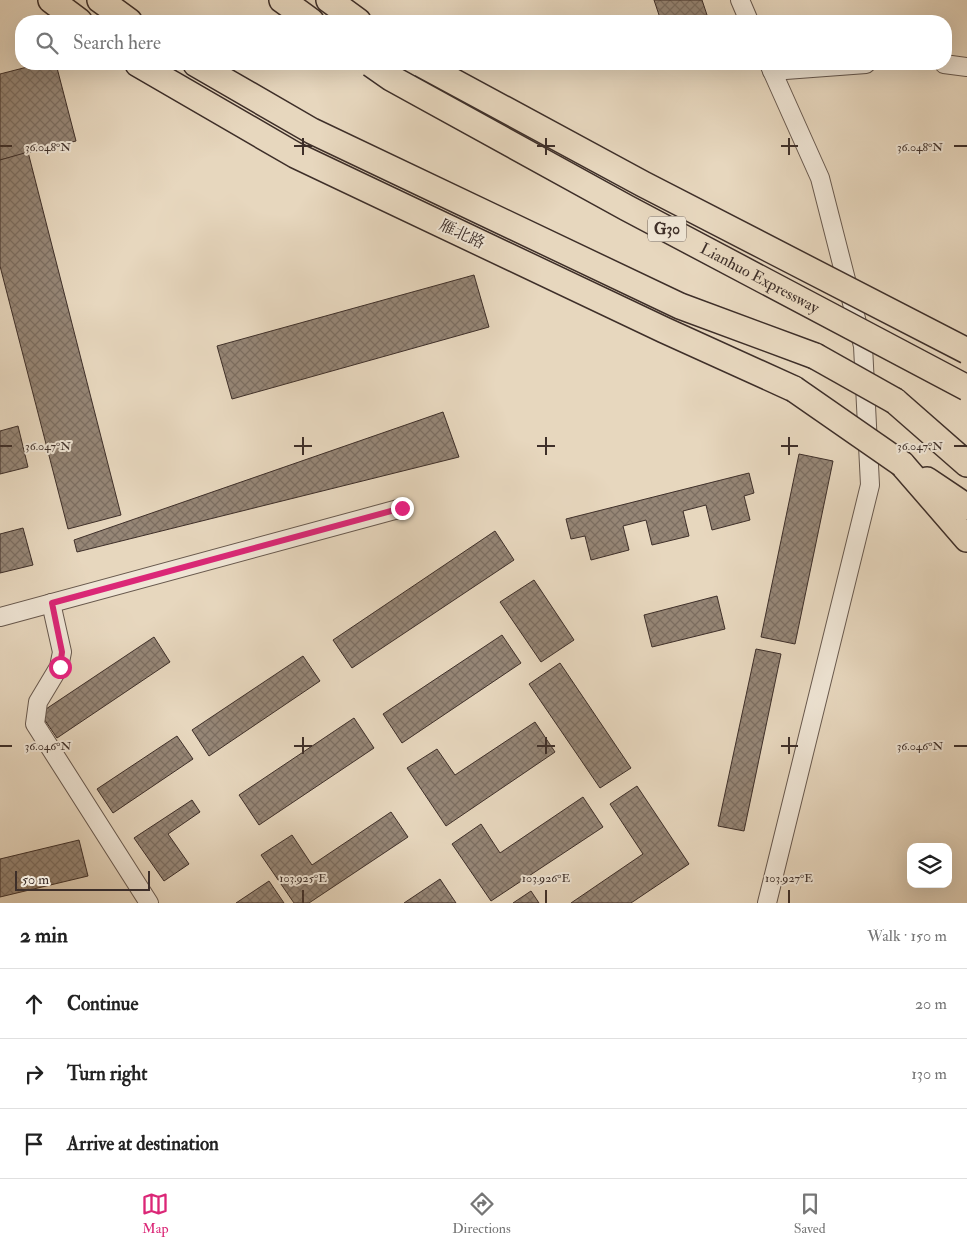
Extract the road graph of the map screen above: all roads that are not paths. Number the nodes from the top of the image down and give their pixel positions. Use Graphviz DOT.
graph roads {
  1 [pos="51,0"];
  2 [pos="100,0"];
  3 [pos="282,0"];
  4 [pos="329,0"];
  5 [pos="740,0"];
  6 [pos="71,15"];
  7 [pos="121,15"];
  8 [pos="303,15"];
  9 [pos="350,15"];
  10 [pos="746,15"];
  11 [pos="952,65"];
  12 [pos="967,67"];
  13 [pos="148,70"];
  14 [pos="206,70"];
  15 [pos="380,70"];
  16 [pos="433,70"];
  17 [pos="771,70"];
  18 [pos="967,351"];
  19 [pos="967,388"];
  20 [pos="895,401"];
  21 [pos="967,445"];
  22 [pos="902,464"];
  23 [pos="967,464"];
  24 [pos="967,507"];
  25 [pos="402,508"];
  26 [pos="967,529"];
  27 [pos="967,539"];
  28 [pos="52,603"];
  29 [pos="0,617"];
  30 [pos="149,903"];
  31 [pos="767,903"];
  1 -- 6 [label="highway"];
  2 -- 7 [label="highway"];
  3 -- 8 [label="highway"];
  4 -- 9 [label="highway"];
  5 -- 10 [label="street"];
  11 -- 12 [label="street"];
  13 -- 22 [label="highway, 雁北路, bridge"];
  14 -- 20 [label="highway, 雁北路, bridge"];
  15 -- 19 [label="highway, Lianhuo Expressway / G30, bridge"];
  16 -- 18 [label="highway, Lianhuo Expressway / G30, bridge"];
  17 -- 31 [label="street"];
  20 -- 21 [label="highway"];
  20 -- 23 [label="highway"];
  22 -- 24 [label="highway"];
  22 -- 26 [label="highway"];
  22 -- 27 [label="highway"];
  25 -- 28 [label="street"];
  28 -- 29 [label="street"];
  28 -- 30 [label="street"];
}
